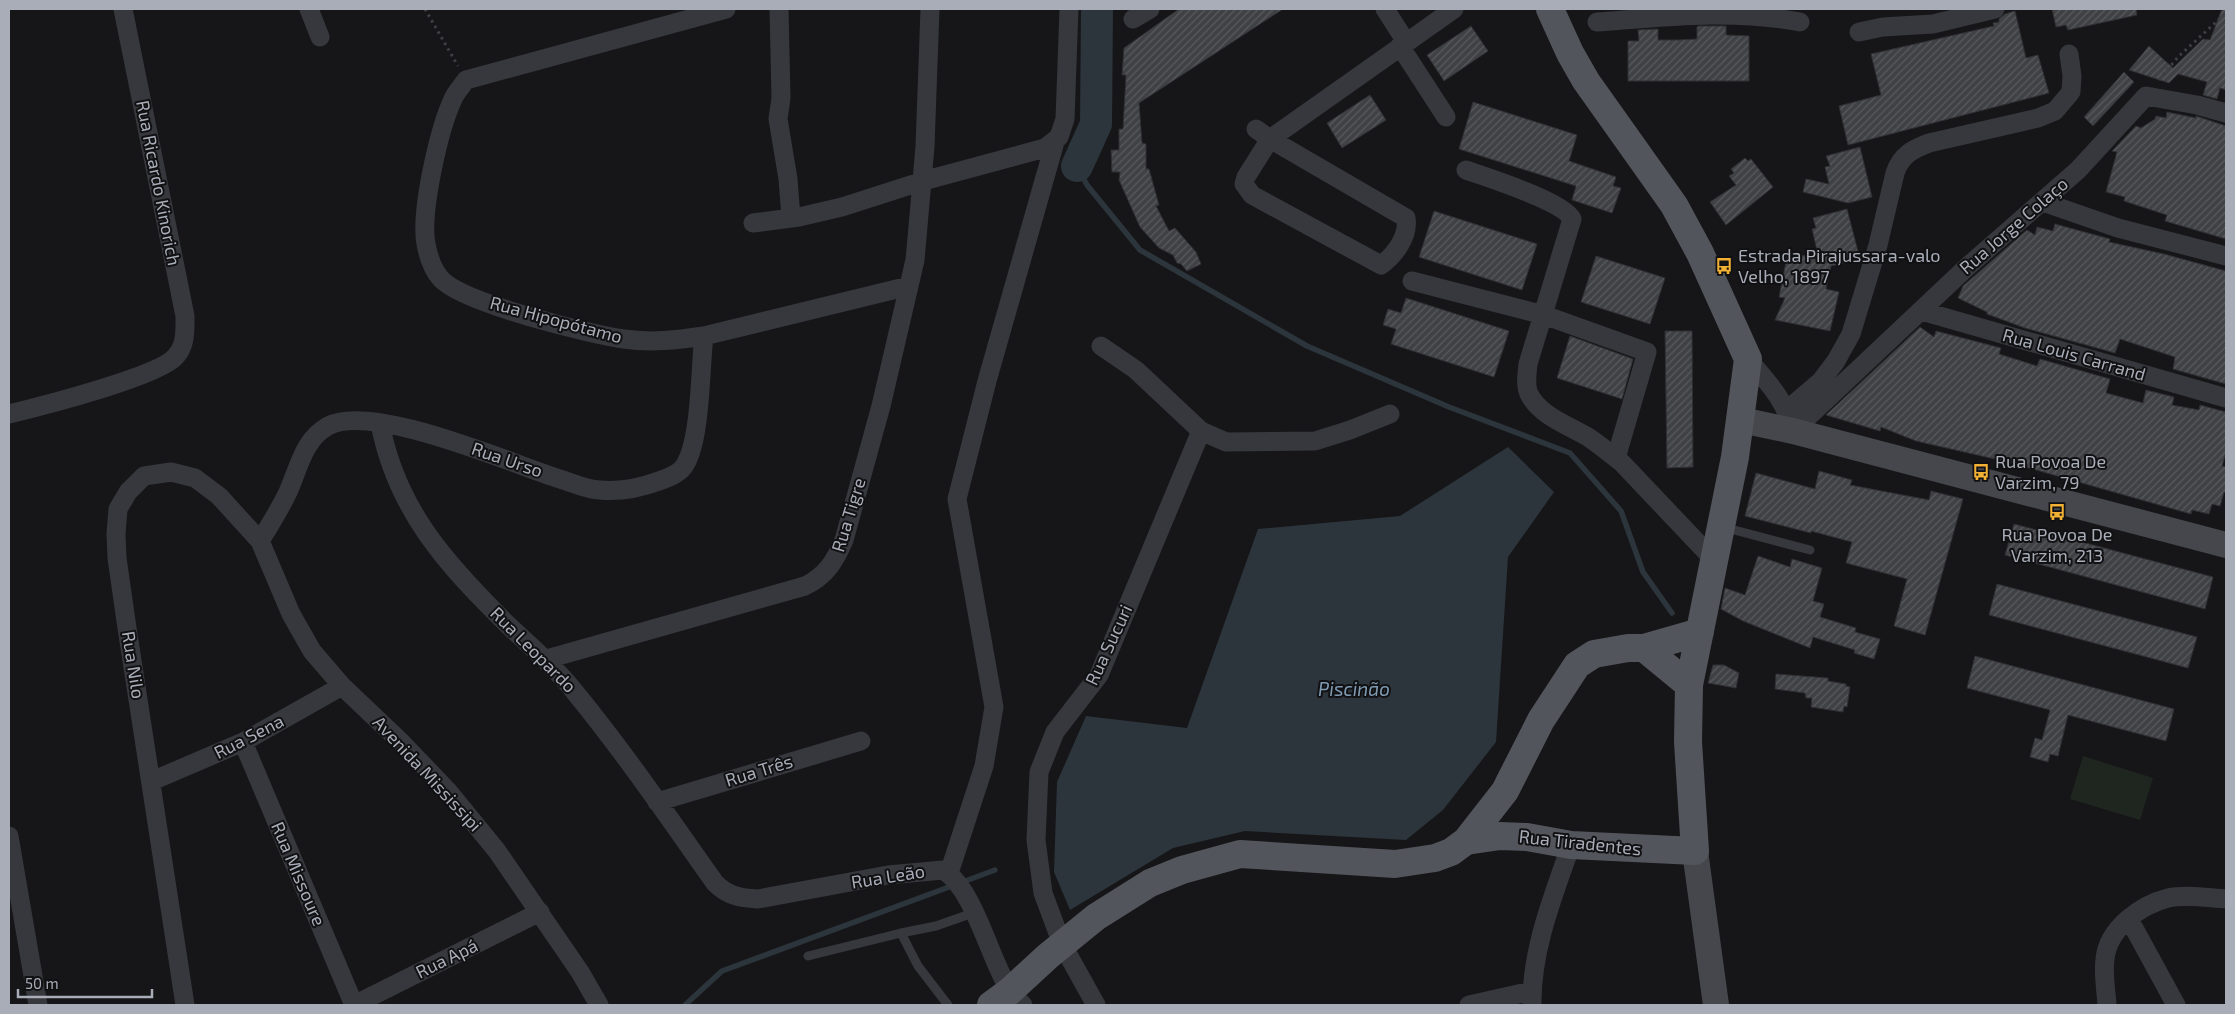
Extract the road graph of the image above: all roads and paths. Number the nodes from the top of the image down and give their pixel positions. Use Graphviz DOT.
graph roads {
  1 [pos="123,9"];
  2 [pos="309,9"];
  3 [pos="425,9"];
  4 [pos="726,9"];
  5 [pos="780,9"];
  6 [pos="930,9"];
  7 [pos="1069,9"];
  8 [pos="1150,9"];
  9 [pos="1385,9"];
  10 [pos="1454,9"];
  11 [pos="1550,9"];
  12 [pos="1984,10"];
  13 [pos="1716,12"];
  14 [pos="2226,13"];
  15 [pos="1133,14"];
  16 [pos="1597,22"];
  17 [pos="1800,22"];
  18 [pos="1859,32"];
  19 [pos="320,37"];
  20 [pos="1403,44"];
  21 [pos="2069,54"];
  22 [pos="466,80"];
  23 [pos="2146,96"];
  24 [pos="2226,113"];
  25 [pos="1446,117"];
  26 [pos="1263,134"];
  27 [pos="1055,142"];
  28 [pos="1466,170"];
  29 [pos="923,182"];
  30 [pos="2043,202"];
  31 [pos="791,218"];
  32 [pos="753,223"];
  33 [pos="2226,256"];
  34 [pos="1412,281"];
  35 [pos="910,286"];
  36 [pos="1922,311"];
  37 [pos="1544,315"];
  38 [pos="704,336"];
  39 [pos="1101,346"];
  40 [pos="1748,359"];
  41 [pos="2226,398"];
  42 [pos="9,414"];
  43 [pos="1390,414"];
  44 [pos="1741,420"];
  45 [pos="1790,420"];
  46 [pos="380,423"];
  47 [pos="1201,431"];
  48 [pos="1616,458"];
  49 [pos="1722,527"];
  50 [pos="260,542"];
  51 [pos="2226,545"];
  52 [pos="1810,550"];
  53 [pos="1714,560"];
  54 [pos="1700,632"];
  55 [pos="1644,648"];
  56 [pos="547,659"];
  57 [pos="1689,685"];
  58 [pos="342,686"];
  59 [pos="861,740"];
  60 [pos="243,742"];
  61 [pos="152,781"];
  62 [pos="1505,791"];
  63 [pos="657,802"];
  64 [pos="9,836"];
  65 [pos="1517,837"];
  66 [pos="1466,841"];
  67 [pos="1571,845"];
  68 [pos="1695,851"];
  69 [pos="949,873"];
  70 [pos="724,892"];
  71 [pos="2226,899"];
  72 [pos="540,912"];
  73 [pos="973,913"];
  74 [pos="2128,919"];
  75 [pos="901,932"];
  76 [pos="1055,950"];
  77 [pos="808,956"];
  78 [pos="1012,996"];
  79 [pos="1532,998"];
  80 [pos="38,1005"];
  81 [pos="185,1005"];
  82 [pos="354,1005"];
  83 [pos="598,1005"];
  84 [pos="948,1005"];
  85 [pos="1096,1005"];
  86 [pos="1469,1005"];
  87 [pos="1716,1005"];
  88 [pos="2107,1005"];
  89 [pos="2176,1005"];
  1 -- 42 [label="street, Rua Ricardo Kinorich"];
  2 -- 19 [label="street"];
  3 -- 22 [label="path"];
  4 -- 22 [label="street"];
  5 -- 31 [label="street"];
  6 -- 29 [label="street, Rua Tigre"];
  7 -- 27 [label="street"];
  8 -- 15 [label="street"];
  9 -- 20 [label="street"];
  10 -- 20 [label="street"];
  11 -- 40 [label="main road"];
  12 -- 18 [label="street"];
  13 -- 16 [label="street"];
  13 -- 17 [label="street"];
  14 -- 23 [label="path"];
  20 -- 25 [label="street"];
  20 -- 26 [label="street"];
  21 -- 45 [label="street"];
  22 -- 38 [label="street, Rua Hipopótamo"];
  23 -- 24 [label="street"];
  23 -- 30 [label="street, Rua Jorge Colaço"];
  26 -- 26 [label="street"];
  27 -- 29 [label="street"];
  27 -- 69 [label="street"];
  28 -- 37 [label="street"];
  29 -- 31 [label="street"];
  29 -- 35 [label="street, Rua Tigre"];
  30 -- 33 [label="street"];
  30 -- 36 [label="street, Rua Jorge Colaço"];
  31 -- 32 [label="street"];
  34 -- 37 [label="street"];
  35 -- 38 [label="street, Rua Hipopótamo"];
  35 -- 56 [label="street, Rua Tigre"];
  36 -- 41 [label="street, Rua Louis Carrand"];
  36 -- 45 [label="street, Rua Jorge Colaço"];
  37 -- 48 [label="street"];
  37 -- 48 [label="street"];
  38 -- 46 [label="street, Rua Urso"];
  39 -- 47 [label="street"];
  40 -- 44 [label="main road"];
  40 -- 45 [label="street"];
  43 -- 47 [label="street"];
  44 -- 45 [label="main road"];
  44 -- 49 [label="main road"];
  45 -- 51 [label="main road"];
  46 -- 50 [label="street, Rua Urso"];
  46 -- 56 [label="street, Rua Leopardo"];
  47 -- 76 [label="street, Rua Sucuri"];
  48 -- 53 [label="street"];
  49 -- 52 [label="lane"];
  49 -- 53 [label="main road"];
  50 -- 58 [label="street, Avenida Mississipi"];
  50 -- 61 [label="street, Rua Nilo"];
  53 -- 54 [label="main road"];
  54 -- 55 [label="main road"];
  54 -- 57 [label="main road"];
  55 -- 57 [label="main road"];
  55 -- 62 [label="main road"];
  56 -- 63 [label="street, Rua Leopardo"];
  57 -- 68 [label="main road"];
  58 -- 60 [label="street, Rua Sena"];
  58 -- 72 [label="street, Avenida Mississipi"];
  59 -- 63 [label="street, Rua Três"];
  60 -- 61 [label="street, Rua Sena"];
  60 -- 82 [label="street, Rua Missoure"];
  61 -- 81 [label="street, Rua Nilo"];
  62 -- 65 [label="main road"];
  62 -- 66 [label="main road"];
  63 -- 70 [label="street, Rua Leopardo"];
  64 -- 80 [label="street"];
  65 -- 66 [label="main road, Rua Tiradentes"];
  65 -- 67 [label="main road, Rua Tiradentes"];
  66 -- 76 [label="main road"];
  67 -- 68 [label="main road, Rua Tiradentes"];
  67 -- 79 [label="street"];
  68 -- 87 [label="main road"];
  69 -- 70 [label="street, Rua Leão"];
  69 -- 73 [label="street, Rua Leão"];
  71 -- 74 [label="street"];
  72 -- 82 [label="street, Rua Apá"];
  72 -- 83 [label="street, Avenida Mississipi"];
  73 -- 75 [label="lane"];
  73 -- 78 [label="street, Rua Leão"];
  74 -- 88 [label="street"];
  74 -- 89 [label="street"];
  75 -- 77 [label="lane"];
  75 -- 84 [label="lane"];
  76 -- 78 [label="main road"];
  76 -- 85 [label="street, Rua Sucuri"];
  79 -- 86 [label="street"];
}
